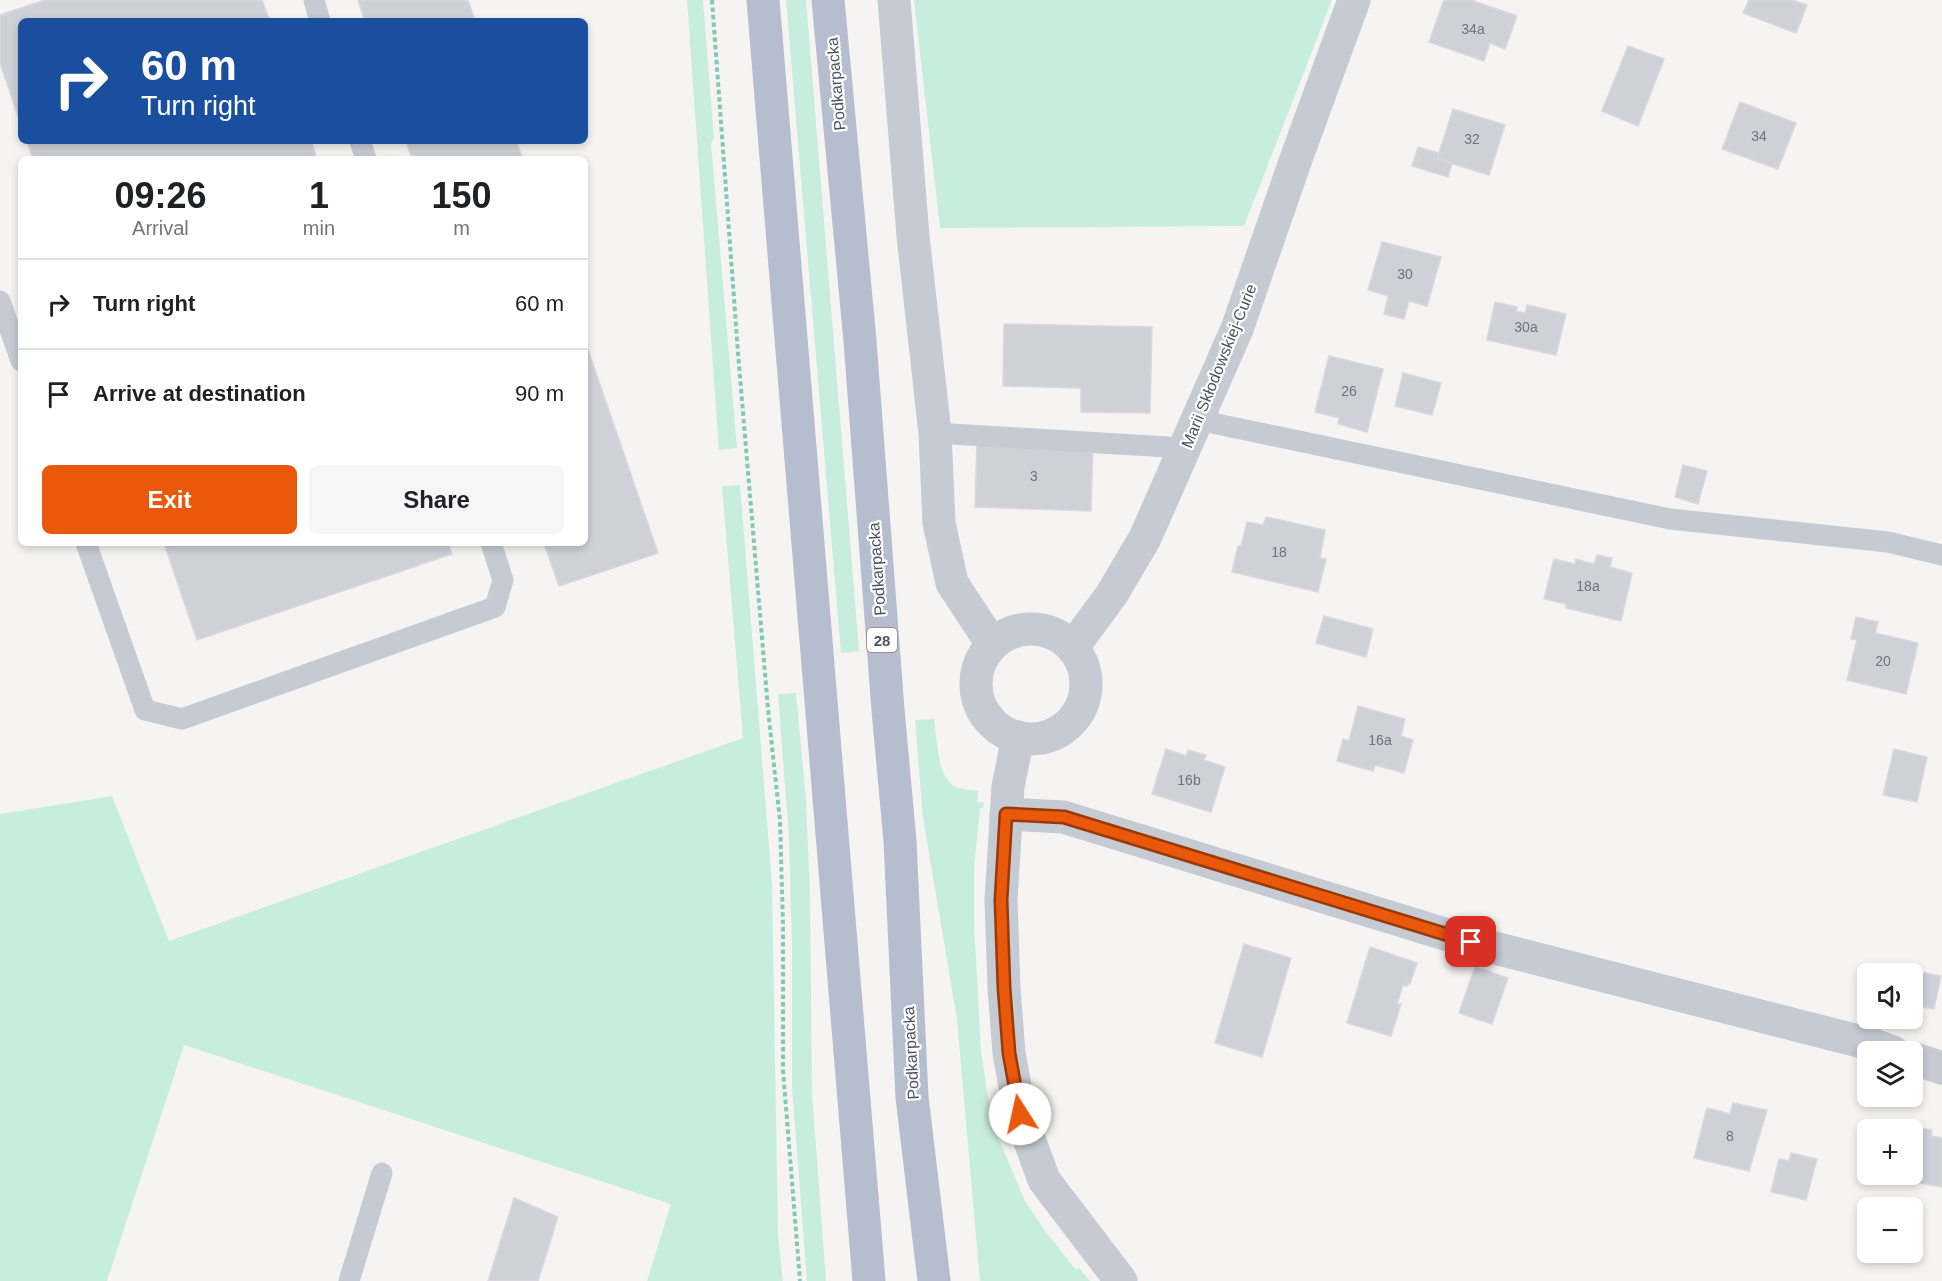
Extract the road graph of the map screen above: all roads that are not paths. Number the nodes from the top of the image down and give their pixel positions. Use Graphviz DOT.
graph roads {
  1 [pos="314,0"];
  2 [pos="763,0"];
  3 [pos="828,0"];
  4 [pos="894,0"];
  5 [pos="1354,0"];
  6 [pos="319,18"];
  7 [pos="0,301"];
  8 [pos="18,352"];
  9 [pos="935,433"];
  10 [pos="1191,434"];
  11 [pos="87,546"];
  12 [pos="492,546"];
  13 [pos="1942,555"];
  14 [pos="992,644"];
  15 [pos="1073,647"];
  16 [pos="1018,737"];
  17 [pos="1006,814"];
  18 [pos="1858,1041"];
  19 [pos="1923,1062"];
  20 [pos="1942,1068"];
  21 [pos="382,1173"];
  22 [pos="349,1281"];
  23 [pos="869,1281"];
  24 [pos="934,1281"];
  25 [pos="1121,1281"];
  1 -- 6 [label="lane"];
  2 -- 23 [label="main road"];
  3 -- 24 [label="main road, Podkarpacka / 28"];
  4 -- 9 [label="street"];
  5 -- 10 [label="street, Marii Skłodowskiej-Curie"];
  7 -- 8 [label="lane"];
  9 -- 10 [label="lane"];
  9 -- 14 [label="street"];
  10 -- 13 [label="lane"];
  10 -- 15 [label="street, Marii Skłodowskiej-Curie"];
  11 -- 12 [label="lane"];
  14 -- 15 [label="street"];
  14 -- 16 [label="street"];
  15 -- 16 [label="street"];
  16 -- 17 [label="street"];
  17 -- 18 [label="street"];
  17 -- 25 [label="street"];
  19 -- 20 [label="street"];
  21 -- 22 [label="lane"];
}
